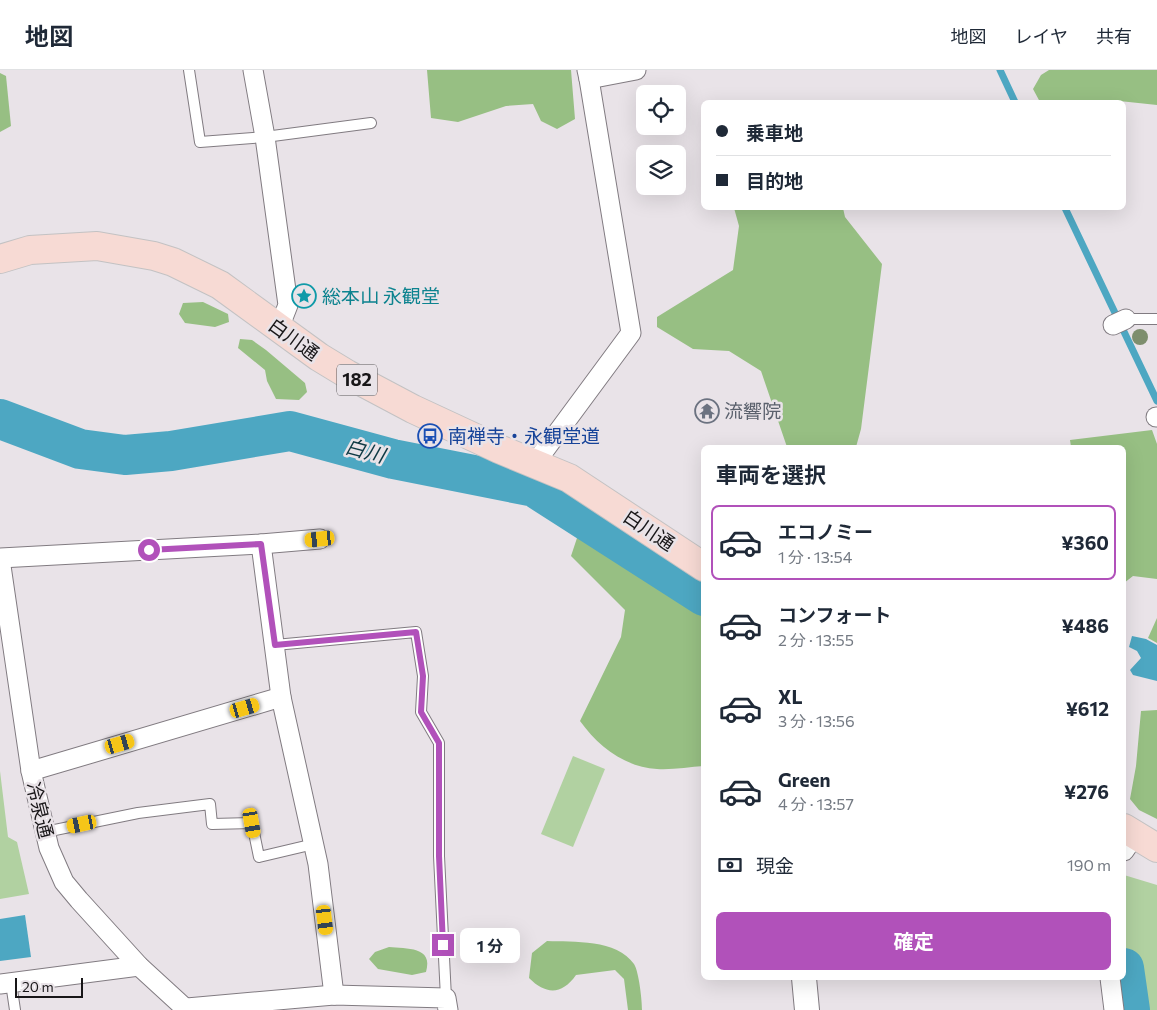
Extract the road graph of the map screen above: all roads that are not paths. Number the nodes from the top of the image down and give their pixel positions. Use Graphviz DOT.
graph roads {
  1 [pos="189,70"];
  2 [pos="253,70"];
  3 [pos="636,70"];
  4 [pos="588,74"];
  5 [pos="371,123"];
  6 [pos="265,137"];
  7 [pos="0,259"];
  8 [pos="1157,319"];
  9 [pos="1119,322"];
  10 [pos="279,328"];
  11 [pos="535,463"];
  12 [pos="320,539"];
  13 [pos="261,544"];
  14 [pos="0,558"];
  15 [pos="701,565"];
  16 [pos="275,645"];
  17 [pos="281,697"];
  18 [pos="30,770"];
  19 [pos="45,832"];
  20 [pos="314,844"];
  21 [pos="139,966"];
  22 [pos="804,980"];
  23 [pos="1110,980"];
  24 [pos="5,984"];
  25 [pos="334,995"];
  26 [pos="447,1004"];
  27 [pos="187,1009"];
  28 [pos="15,1010"];
  29 [pos="807,1010"];
  30 [pos="1114,1010"];
  1 -- 6 [label="lane"];
  2 -- 6 [label="street"];
  3 -- 4 [label="street"];
  4 -- 11 [label="street"];
  5 -- 6 [label="lane"];
  6 -- 10 [label="street"];
  7 -- 10 [label="main road, 白川通 / 182"];
  8 -- 9 [label="lane"];
  10 -- 11 [label="main road, 白川通 / 182"];
  11 -- 15 [label="main road, 白川通 / 182"];
  12 -- 13 [label="street"];
  13 -- 14 [label="street"];
  13 -- 16 [label="street"];
  14 -- 18 [label="street, 冷泉通"];
  16 -- 17 [label="street"];
  16 -- 26 [label="lane"];
  17 -- 18 [label="street"];
  17 -- 20 [label="street"];
  18 -- 19 [label="street, 冷泉通"];
  19 -- 20 [label="lane"];
  19 -- 21 [label="street, 冷泉通"];
  20 -- 25 [label="street"];
  21 -- 24 [label="street"];
  21 -- 27 [label="street, 冷泉通"];
  22 -- 29 [label="street"];
  23 -- 30 [label="street"];
  24 -- 28 [label="lane"];
  25 -- 26 [label="street"];
  25 -- 27 [label="street"];
}
